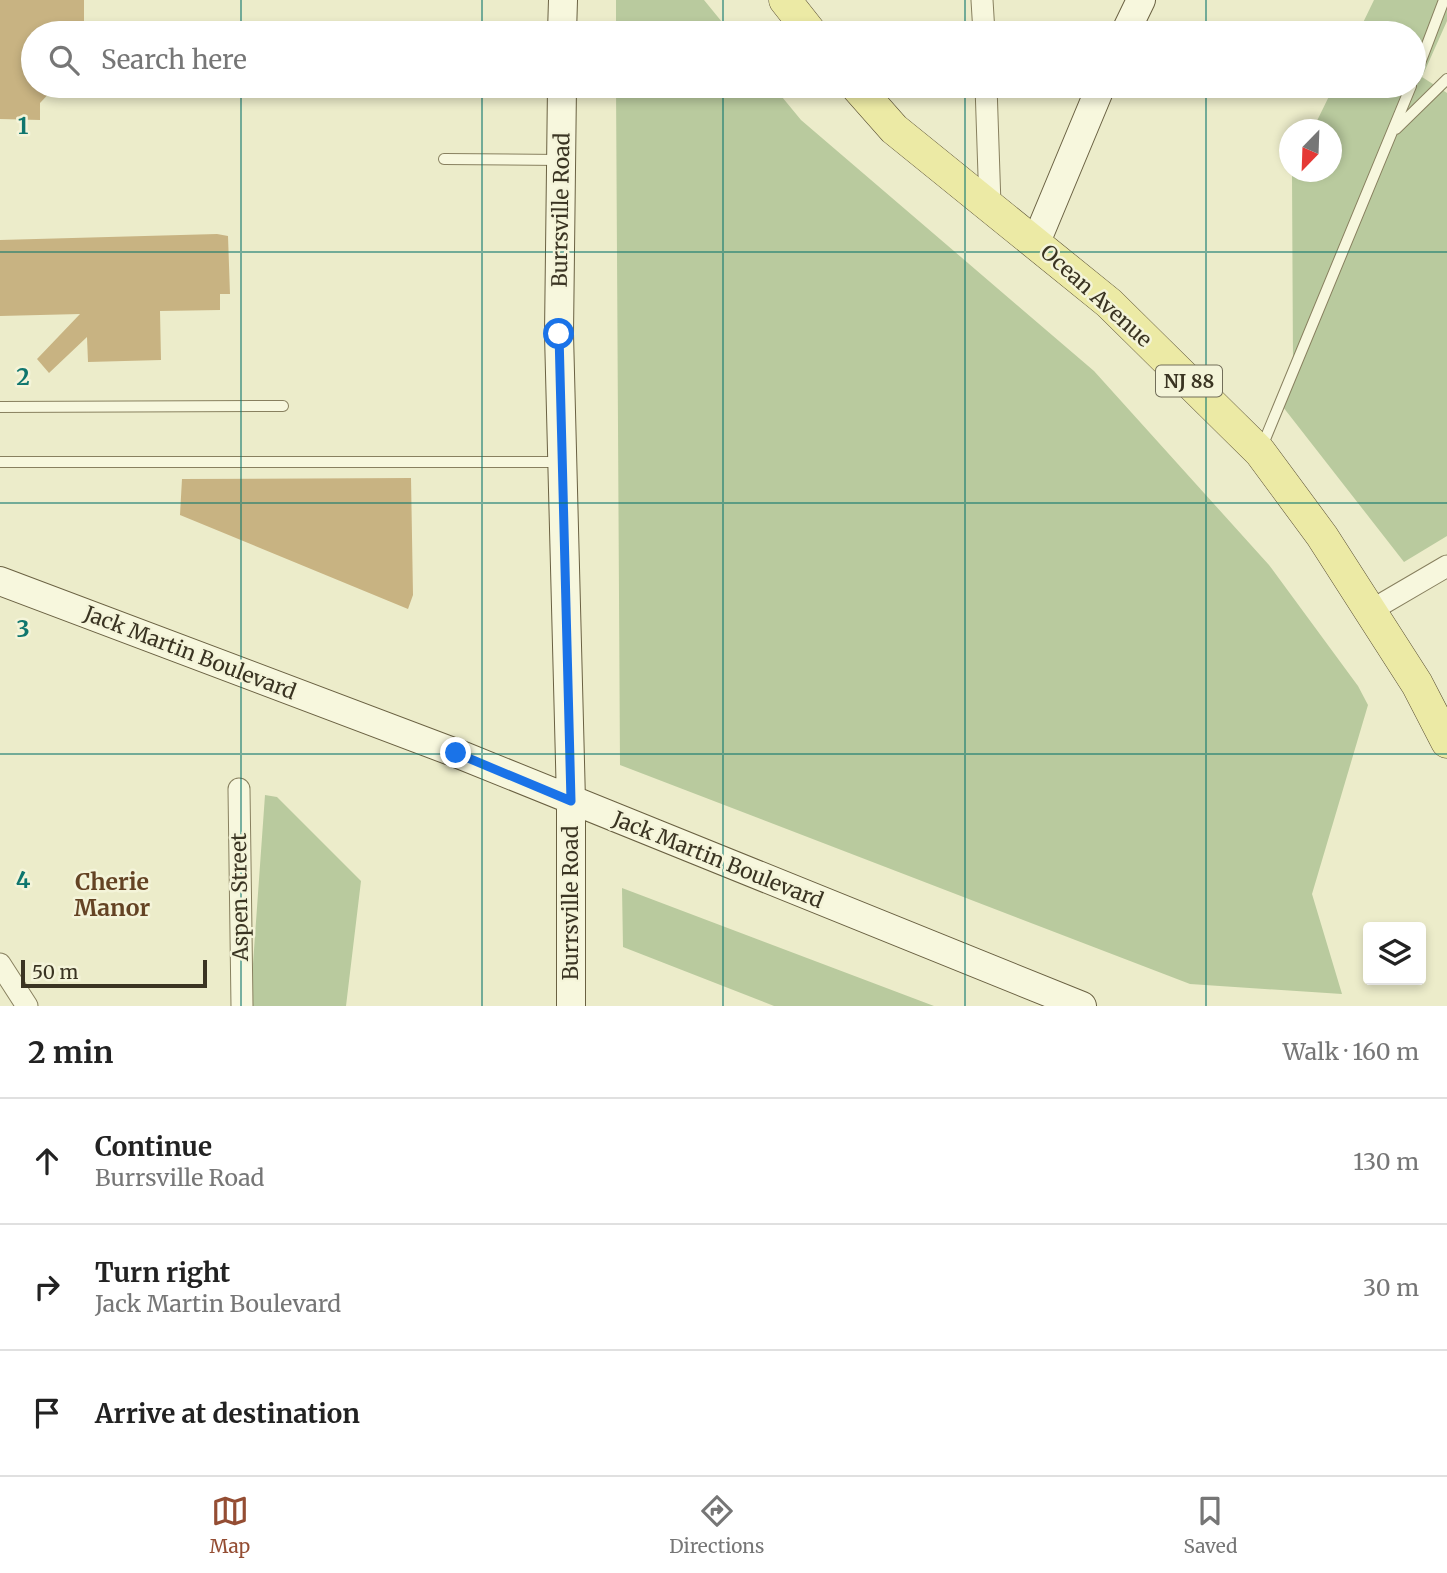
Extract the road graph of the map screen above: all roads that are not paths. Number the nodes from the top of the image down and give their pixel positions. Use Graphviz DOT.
graph roads {
  1 [pos="562,0"];
  2 [pos="785,0"];
  3 [pos="982,0"];
  4 [pos="1140,0"];
  5 [pos="1444,0"];
  6 [pos="562,21"];
  7 [pos="802,21"];
  8 [pos="983,21"];
  9 [pos="1130,21"];
  10 [pos="1426,47"];
  11 [pos="1447,79"];
  12 [pos="562,98"];
  13 [pos="867,98"];
  14 [pos="986,98"];
  15 [pos="1096,98"];
  16 [pos="1406,98"];
  17 [pos="1391,133"];
  18 [pos="443,159"];
  19 [pos="561,160"];
  20 [pos="990,205"];
  21 [pos="1036,242"];
  22 [pos="282,406"];
  23 [pos="0,407"];
  24 [pos="1260,452"];
  25 [pos="0,462"];
  26 [pos="562,462"];
  27 [pos="1447,566"];
  28 [pos="0,581"];
  29 [pos="1370,611"];
  30 [pos="1447,742"];
  31 [pos="239,789"];
  32 [pos="571,801"];
  33 [pos="0,964"];
  34 [pos="27,1006"];
  35 [pos="242,1006"];
  36 [pos="570,1006"];
  37 [pos="1082,1006"];
  1 -- 6 [label="street"];
  2 -- 7 [label="main road"];
  3 -- 8 [label="street"];
  4 -- 9 [label="street"];
  5 -- 10 [label="lane"];
  11 -- 17 [label="lane"];
  12 -- 19 [label="street, Burrsville Road"];
  13 -- 20 [label="main road, Ocean Avenue / NJ 88"];
  14 -- 20 [label="street"];
  15 -- 21 [label="street"];
  16 -- 17 [label="lane"];
  17 -- 24 [label="lane"];
  18 -- 19 [label="lane"];
  19 -- 26 [label="street, Burrsville Road"];
  20 -- 21 [label="main road, Ocean Avenue / NJ 88"];
  21 -- 24 [label="main road, Ocean Avenue / NJ 88"];
  22 -- 23 [label="lane"];
  24 -- 29 [label="main road, Ocean Avenue / NJ 88"];
  25 -- 26 [label="lane"];
  26 -- 32 [label="street, Burrsville Road"];
  27 -- 29 [label="street"];
  28 -- 32 [label="street, Jack Martin Boulevard"];
  29 -- 30 [label="main road, Ocean Avenue / NJ 88"];
  31 -- 35 [label="street, Aspen Street"];
  32 -- 36 [label="street, Burrsville Road"];
  32 -- 37 [label="street, Jack Martin Boulevard"];
  33 -- 34 [label="street"];
}
